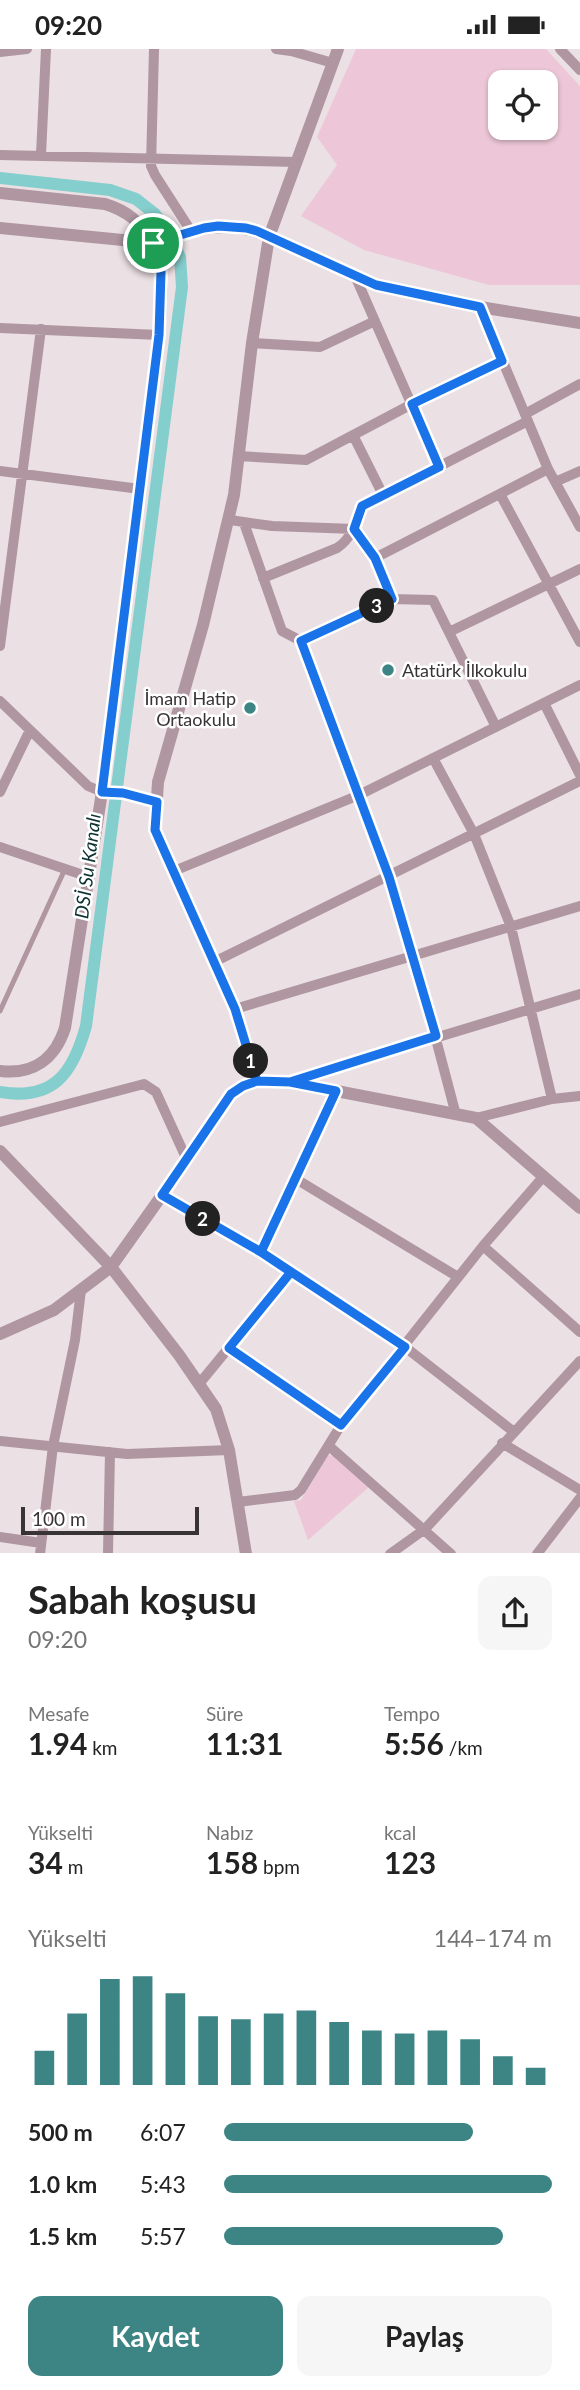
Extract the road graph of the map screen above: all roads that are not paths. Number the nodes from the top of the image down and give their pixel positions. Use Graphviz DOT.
graph roads {
  1 [pos="27,49"];
  2 [pos="46,49"];
  3 [pos="154,49"];
  4 [pos="276,49"];
  5 [pos="338,49"];
  6 [pos="560,49"];
  7 [pos="0,52"];
  8 [pos="333,63"];
  9 [pos="580,70"];
  10 [pos="0,155"];
  11 [pos="41,155"];
  12 [pos="150,158"];
  13 [pos="296,162"];
  14 [pos="0,193"];
  15 [pos="0,228"];
  16 [pos="186,233"];
  17 [pos="269,237"];
  18 [pos="153,243"];
  19 [pos="356,278"];
  20 [pos="480,307"];
  21 [pos="375,321"];
  22 [pos="580,323"];
  23 [pos="0,328"];
  24 [pos="41,330"];
  25 [pos="159,335"];
  26 [pos="252,343"];
  27 [pos="502,361"];
  28 [pos="580,384"];
  29 [pos="412,404"];
  30 [pos="526,417"];
  31 [pos="353,435"];
  32 [pos="238,456"];
  33 [pos="439,467"];
  34 [pos="548,469"];
  35 [pos="0,471"];
  36 [pos="580,471"];
  37 [pos="22,474"];
  38 [pos="555,482"];
  39 [pos="139,489"];
  40 [pos="500,494"];
  41 [pos="383,495"];
  42 [pos="230,520"];
  43 [pos="244,523"];
  44 [pos="580,527"];
  45 [pos="354,529"];
  46 [pos="375,558"];
  47 [pos="580,569"];
  48 [pos="263,578"];
  49 [pos="548,585"];
  50 [pos="392,599"];
  51 [pos="449,632"];
  52 [pos="301,641"];
  53 [pos="580,642"];
  54 [pos="0,646"];
  55 [pos="580,685"];
  56 [pos="0,701"];
  57 [pos="544,703"];
  58 [pos="496,727"];
  59 [pos="30,730"];
  60 [pos="433,758"];
  61 [pos="580,778"];
  62 [pos="0,792"];
  63 [pos="102,792"];
  64 [pos="359,795"];
  65 [pos="157,802"];
  66 [pos="474,834"];
  67 [pos="0,847"];
  68 [pos="65,869"];
  69 [pos="174,871"];
  70 [pos="89,877"];
  71 [pos="389,877"];
  72 [pos="580,906"];
  73 [pos="511,927"];
  74 [pos="414,956"];
  75 [pos="214,962"];
  76 [pos="580,994"];
  77 [pos="235,1009"];
  78 [pos="531,1009"];
  79 [pos="0,1011"];
  80 [pos="436,1036"];
  81 [pos="0,1071"];
  82 [pos="257,1081"];
  83 [pos="290,1082"];
  84 [pos="336,1091"];
  85 [pos="578,1098"];
  86 [pos="552,1099"];
  87 [pos="456,1115"];
  88 [pos="476,1118"];
  89 [pos="0,1122"];
  90 [pos="0,1151"];
  91 [pos="187,1160"];
  92 [pos="543,1177"];
  93 [pos="296,1179"];
  94 [pos="162,1195"];
  95 [pos="580,1208"];
  96 [pos="483,1246"];
  97 [pos="261,1252"];
  98 [pos="111,1267"];
  99 [pos="291,1272"];
  100 [pos="458,1277"];
  101 [pos="81,1290"];
  102 [pos="580,1332"];
  103 [pos="0,1334"];
  104 [pos="405,1347"];
  105 [pos="229,1348"];
  106 [pos="580,1361"];
  107 [pos="199,1384"];
  108 [pos="341,1425"];
  109 [pos="514,1431"];
  110 [pos="0,1441"];
  111 [pos="502,1443"];
  112 [pos="329,1445"];
  113 [pos="53,1446"];
  114 [pos="229,1451"];
  115 [pos="110,1452"];
  116 [pos="580,1490"];
  117 [pos="580,1498"];
  118 [pos="237,1502"];
  119 [pos="425,1529"];
  120 [pos="0,1537"];
  121 [pos="40,1548"];
  122 [pos="108,1553"];
  123 [pos="246,1553"];
  124 [pos="390,1553"];
  125 [pos="451,1553"];
  126 [pos="537,1553"];
  1 -- 7 [label="street"];
  2 -- 11 [label="street"];
  3 -- 12 [label="street"];
  4 -- 8 [label="street"];
  5 -- 8 [label="street"];
  6 -- 9 [label="street"];
  8 -- 13 [label="street"];
  10 -- 11 [label="street"];
  11 -- 12 [label="street"];
  12 -- 13 [label="street"];
  12 -- 16 [label="street"];
  13 -- 17 [label="street"];
  14 -- 18 [label="street"];
  15 -- 18 [label="street"];
  16 -- 17 [label="street"];
  16 -- 18 [label="street"];
  17 -- 19 [label="street"];
  17 -- 26 [label="street"];
  18 -- 25 [label="street"];
  19 -- 20 [label="street"];
  19 -- 21 [label="street"];
  20 -- 22 [label="street"];
  20 -- 27 [label="street"];
  21 -- 26 [label="street"];
  21 -- 29 [label="street"];
  23 -- 24 [label="street"];
  24 -- 25 [label="street"];
  24 -- 37 [label="street"];
  25 -- 39 [label="street"];
  26 -- 32 [label="street"];
  27 -- 29 [label="street"];
  27 -- 30 [label="street"];
  28 -- 30 [label="street"];
  29 -- 31 [label="street"];
  29 -- 33 [label="street"];
  30 -- 33 [label="street"];
  30 -- 34 [label="street"];
  31 -- 32 [label="street"];
  31 -- 41 [label="street"];
  32 -- 42 [label="street"];
  33 -- 41 [label="street"];
  34 -- 38 [label="street"];
  34 -- 40 [label="street"];
  35 -- 37 [label="street"];
  36 -- 38 [label="street"];
  37 -- 39 [label="street"];
  37 -- 54 [label="street"];
  38 -- 44 [label="street"];
  39 -- 63 [label="street"];
  40 -- 46 [label="street"];
  40 -- 49 [label="street"];
  41 -- 45 [label="street"];
  42 -- 43 [label="street"];
  42 -- 65 [label="street"];
  43 -- 45 [label="street"];
  43 -- 48 [label="street"];
  45 -- 46 [label="street"];
  45 -- 48 [label="street"];
  46 -- 50 [label="street"];
  47 -- 49 [label="street"];
  48 -- 52 [label="street"];
  49 -- 51 [label="street"];
  49 -- 53 [label="street"];
  50 -- 51 [label="street"];
  50 -- 52 [label="street"];
  51 -- 58 [label="street"];
  52 -- 64 [label="street"];
  55 -- 57 [label="street"];
  56 -- 59 [label="street"];
  57 -- 58 [label="street"];
  57 -- 61 [label="street"];
  58 -- 60 [label="street"];
  59 -- 62 [label="street"];
  59 -- 63 [label="street"];
  60 -- 64 [label="street"];
  60 -- 66 [label="street"];
  61 -- 66 [label="street"];
  63 -- 65 [label="street"];
  63 -- 70 [label="street"];
  64 -- 69 [label="street"];
  64 -- 71 [label="street"];
  65 -- 69 [label="street"];
  66 -- 71 [label="street"];
  66 -- 73 [label="street"];
  67 -- 68 [label="street"];
  68 -- 70 [label="street"];
  68 -- 79 [label="lane"];
  69 -- 75 [label="street"];
  70 -- 81 [label="street"];
  71 -- 74 [label="street"];
  71 -- 75 [label="street"];
  72 -- 73 [label="street"];
  73 -- 74 [label="street"];
  73 -- 78 [label="street"];
  74 -- 77 [label="street"];
  74 -- 80 [label="street"];
  75 -- 77 [label="street"];
  76 -- 78 [label="street"];
  77 -- 82 [label="street"];
  78 -- 80 [label="street"];
  78 -- 86 [label="street"];
  80 -- 83 [label="street"];
  80 -- 87 [label="street"];
  82 -- 83 [label="street"];
  82 -- 91 [label="street"];
  83 -- 84 [label="street"];
  84 -- 87 [label="street"];
  84 -- 93 [label="street"];
  85 -- 86 [label="street"];
  86 -- 88 [label="street"];
  87 -- 88 [label="street"];
  88 -- 92 [label="street"];
  89 -- 91 [label="street"];
  90 -- 98 [label="street"];
  91 -- 94 [label="street"];
  92 -- 95 [label="street"];
  92 -- 96 [label="street"];
  93 -- 97 [label="street"];
  93 -- 100 [label="street"];
  94 -- 97 [label="street"];
  94 -- 98 [label="street"];
  96 -- 100 [label="street"];
  96 -- 102 [label="street"];
  97 -- 99 [label="street"];
  98 -- 101 [label="street"];
  98 -- 107 [label="street"];
  99 -- 104 [label="street"];
  99 -- 105 [label="street"];
  100 -- 104 [label="street"];
  101 -- 103 [label="street"];
  101 -- 113 [label="street"];
  104 -- 108 [label="street"];
  104 -- 109 [label="street"];
  105 -- 107 [label="street"];
  105 -- 108 [label="street"];
  106 -- 109 [label="street"];
  107 -- 114 [label="street"];
  108 -- 112 [label="street"];
  109 -- 111 [label="street"];
  110 -- 113 [label="street"];
  111 -- 116 [label="street"];
  111 -- 119 [label="street"];
  112 -- 118 [label="street"];
  112 -- 119 [label="street"];
  113 -- 115 [label="street"];
  113 -- 121 [label="street"];
  114 -- 115 [label="street"];
  114 -- 118 [label="street"];
  115 -- 122 [label="street"];
  117 -- 126 [label="street"];
  118 -- 123 [label="street"];
  119 -- 124 [label="street"];
  119 -- 125 [label="street"];
  120 -- 121 [label="street"];
}
